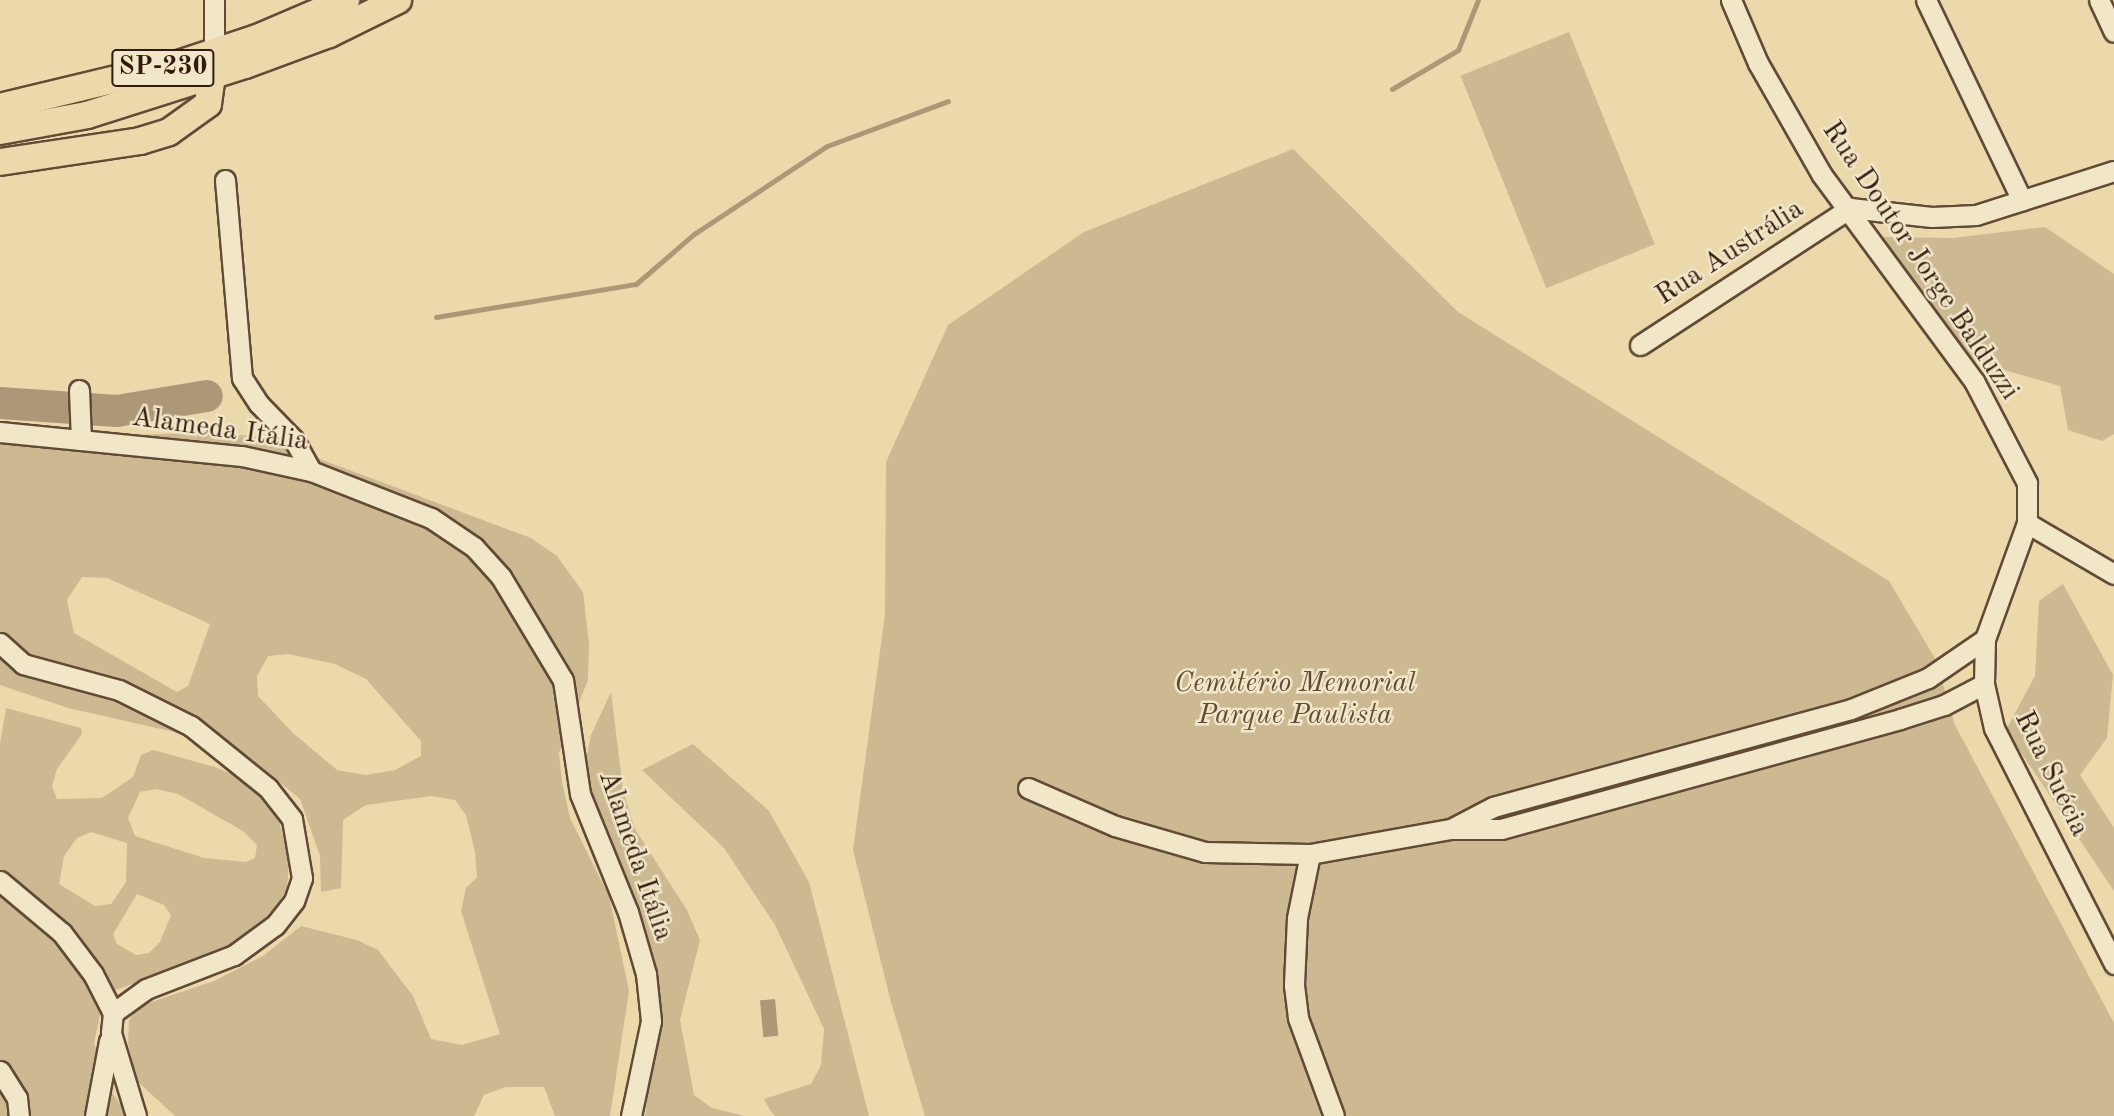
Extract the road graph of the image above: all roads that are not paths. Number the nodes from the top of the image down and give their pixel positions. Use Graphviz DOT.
graph roads {
  1 [pos="214,0"];
  2 [pos="346,0"];
  3 [pos="398,0"];
  4 [pos="1731,0"];
  5 [pos="1926,0"];
  6 [pos="2099,0"];
  7 [pos="322,15"];
  8 [pos="2114,32"];
  9 [pos="214,63"];
  10 [pos="0,107"];
  11 [pos="0,131"];
  12 [pos="0,162"];
  13 [pos="2114,170"];
  14 [pos="225,180"];
  15 [pos="2022,200"];
  16 [pos="1850,208"];
  17 [pos="1640,345"];
  18 [pos="79,390"];
  19 [pos="81,431"];
  20 [pos="0,432"];
  21 [pos="311,471"];
  22 [pos="2027,523"];
  23 [pos="2114,574"];
  24 [pos="1985,639"];
  25 [pos="0,643"];
  26 [pos="1984,684"];
  27 [pos="1028,788"];
  28 [pos="1451,829"];
  29 [pos="1310,853"];
  30 [pos="0,881"];
  31 [pos="2114,964"];
  32 [pos="113,1013"];
  33 [pos="111,1033"];
  34 [pos="0,1071"];
  35 [pos="19,1116"];
  36 [pos="95,1116"];
  37 [pos="136,1116"];
  38 [pos="631,1116"];
  39 [pos="1334,1116"];
  1 -- 9 [label="street"];
  2 -- 7 [label="highway, SP-230"];
  3 -- 7 [label="highway"];
  4 -- 16 [label="street, Rua Doutor Jorge Balduzzi"];
  5 -- 15 [label="street"];
  6 -- 8 [label="street"];
  7 -- 9 [label="highway, SP-230"];
  7 -- 9 [label="highway, SP-230"];
  9 -- 10 [label="highway, SP-230"];
  9 -- 11 [label="highway, SP-230"];
  9 -- 12 [label="highway"];
  13 -- 15 [label="street"];
  14 -- 21 [label="street"];
  15 -- 16 [label="street"];
  16 -- 17 [label="street, Rua Austrália"];
  16 -- 22 [label="street, Rua Doutor Jorge Balduzzi"];
  18 -- 19 [label="street"];
  19 -- 20 [label="street, Alameda Itália"];
  19 -- 21 [label="street, Alameda Itália"];
  21 -- 38 [label="street, Alameda Itália"];
  22 -- 23 [label="street"];
  22 -- 24 [label="street, Rua Doutor Jorge Balduzzi"];
  24 -- 26 [label="street, Rua Suécia"];
  24 -- 28 [label="street"];
  25 -- 32 [label="street"];
  26 -- 28 [label="street"];
  26 -- 31 [label="street, Rua Suécia"];
  27 -- 29 [label="street"];
  28 -- 29 [label="street"];
  29 -- 39 [label="street"];
  30 -- 32 [label="street"];
  32 -- 33 [label="street"];
  33 -- 36 [label="street"];
  33 -- 37 [label="street"];
  34 -- 35 [label="street"];
}
